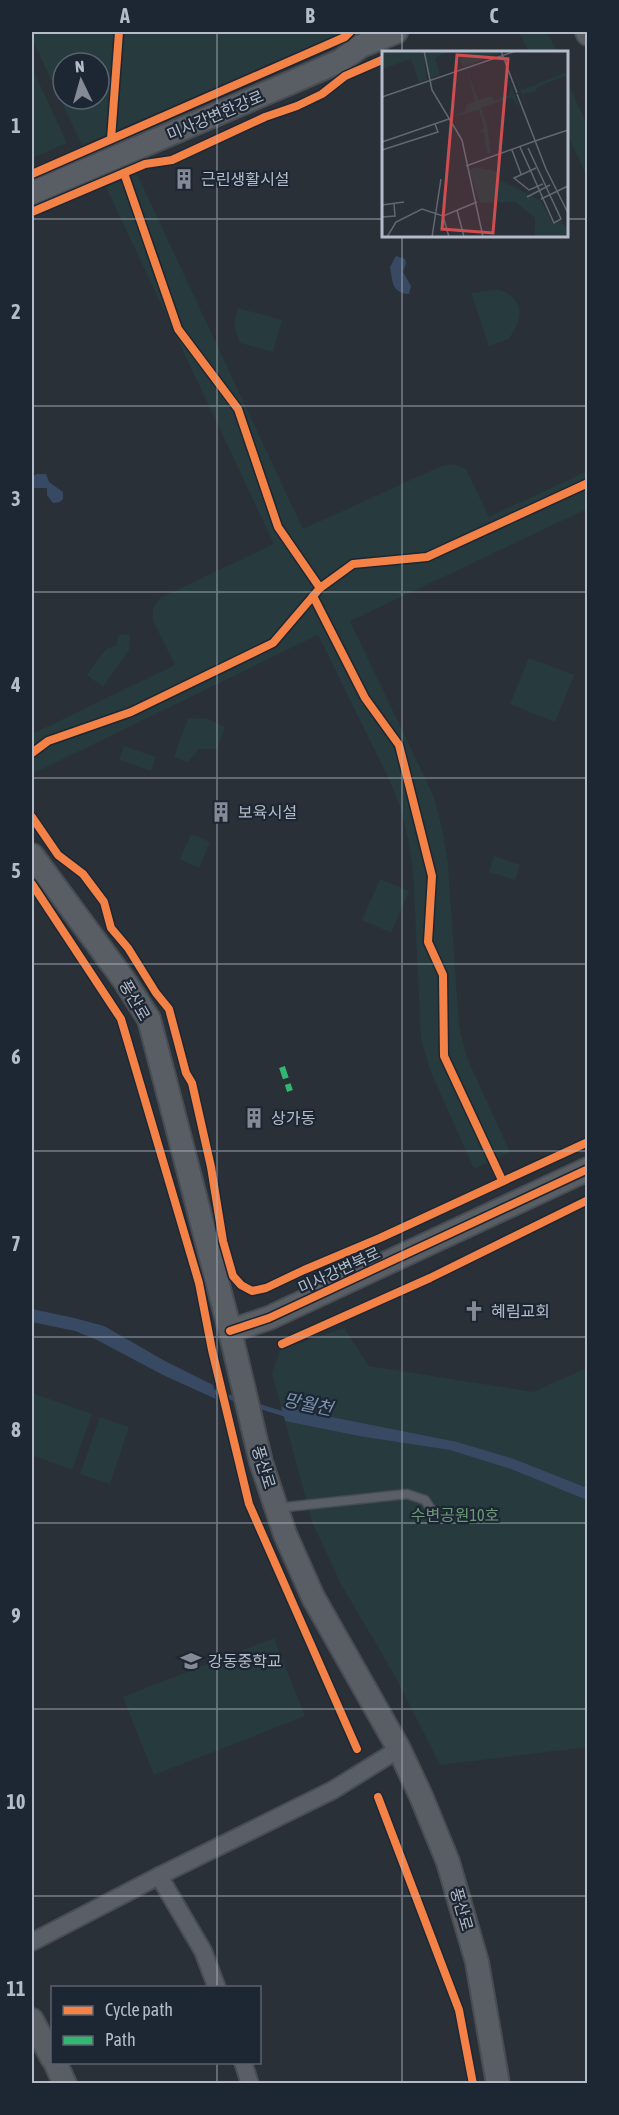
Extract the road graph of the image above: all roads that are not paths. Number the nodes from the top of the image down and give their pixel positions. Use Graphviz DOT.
graph roads {
  1 [pos="396,32"];
  2 [pos="32,193"];
  3 [pos="32,855"];
  4 [pos="588,1168"];
  5 [pos="230,1331"];
  6 [pos="276,1508"];
  7 [pos="433,1512"];
  8 [pos="399,1749"];
  9 [pos="159,1876"];
  10 [pos="32,1942"];
  11 [pos="217,1986"];
  12 [pos="32,2020"];
  13 [pos="51,2056"];
  14 [pos="56,2064"];
  15 [pos="244,2064"];
  16 [pos="65,2084"];
  17 [pos="250,2084"];
  18 [pos="498,2084"];
  1 -- 2 [label="street, 미사강변한강로"];
  3 -- 5 [label="street, 풍산로"];
  4 -- 5 [label="street, 미사강변북로"];
  5 -- 6 [label="street, 풍산로"];
  6 -- 7 [label="lane"];
  6 -- 8 [label="street, 풍산로"];
  8 -- 9 [label="street"];
  8 -- 18 [label="street, 풍산로"];
  9 -- 10 [label="street"];
  9 -- 11 [label="street"];
  12 -- 13 [label="street"];
  14 -- 16 [label="street"];
  15 -- 17 [label="street"];
}
